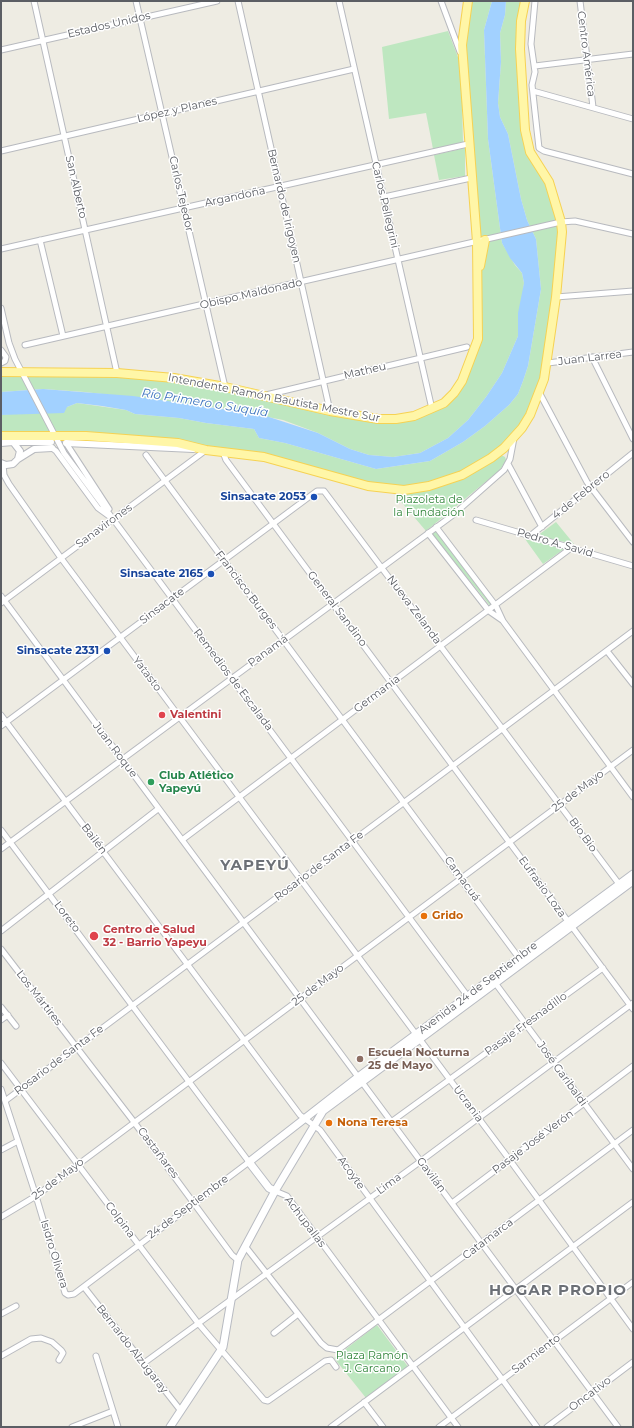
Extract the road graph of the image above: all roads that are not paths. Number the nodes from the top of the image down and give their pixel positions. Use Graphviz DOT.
graph roads {
  1 [pos="34,1"];
  2 [pos="136,1"];
  3 [pos="217,1"];
  4 [pos="238,1"];
  5 [pos="339,1"];
  6 [pos="441,1"];
  7 [pos="468,1"];
  8 [pos="526,1"];
  9 [pos="535,1"];
  10 [pos="580,1"];
  11 [pos="140,18"];
  12 [pos="43,40"];
  13 [pos="1,50"];
  14 [pos="633,54"];
  15 [pos="587,59"];
  16 [pos="463,64"];
  17 [pos="535,66"];
  18 [pos="354,69"];
  19 [pos="258,91"];
  20 [pos="533,91"];
  21 [pos="593,107"];
  22 [pos="162,113"];
  23 [pos="633,119"];
  24 [pos="65,136"];
  25 [pos="468,144"];
  26 [pos="1,151"];
  27 [pos="376,165"];
  28 [pos="633,174"];
  29 [pos="471,178"];
  30 [pos="279,188"];
  31 [pos="384,197"];
  32 [pos="184,208"];
  33 [pos="561,222"];
  34 [pos="86,230"];
  35 [pos="633,234"];
  36 [pos="489,239"];
  37 [pos="40,240"];
  38 [pos="477,242"];
  39 [pos="1,249"];
  40 [pos="398,260"];
  41 [pos="478,280"];
  42 [pos="301,282"];
  43 [pos="633,291"];
  44 [pos="556,297"];
  45 [pos="206,304"];
  46 [pos="1,308"];
  47 [pos="108,326"];
  48 [pos="64,336"];
  49 [pos="25,345"];
  50 [pos="467,347"];
  51 [pos="1,350"];
  52 [pos="633,352"];
  53 [pos="592,357"];
  54 [pos="420,358"];
  55 [pos="1,363"];
  56 [pos="548,363"];
  57 [pos="1,372"];
  58 [pos="21,372"];
  59 [pos="117,373"];
  60 [pos="323,381"];
  61 [pos="225,386"];
  62 [pos="540,392"];
  63 [pos="264,395"];
  64 [pos="432,409"];
  65 [pos="330,411"];
  66 [pos="1,436"];
  67 [pos="515,437"];
  68 [pos="633,439"];
  69 [pos="53,440"];
  70 [pos="13,442"];
  71 [pos="1,443"];
  72 [pos="66,443"];
  73 [pos="206,450"];
  74 [pos="223,452"];
  75 [pos="633,453"];
  76 [pos="146,455"];
  77 [pos="18,459"];
  78 [pos="2,464"];
  79 [pos="508,464"];
  80 [pos="165,482"];
  81 [pos="591,488"];
  82 [pos="324,491"];
  83 [pos="114,519"];
  84 [pos="476,520"];
  85 [pos="273,524"];
  86 [pos="436,527"];
  87 [pos="542,527"];
  88 [pos="428,533"];
  89 [pos="530,536"];
  90 [pos="633,542"];
  91 [pos="571,548"];
  92 [pos="61,558"];
  93 [pos="224,560"];
  94 [pos="633,566"];
  95 [pos="382,567"];
  96 [pos="172,598"];
  97 [pos="2,599"];
  98 [pos="333,603"];
  99 [pos="496,606"];
  100 [pos="490,611"];
  101 [pos="503,621"];
  102 [pos="633,631"];
  103 [pos="120,637"];
  104 [pos="284,640"];
  105 [pos="441,646"];
  106 [pos="607,651"];
  107 [pos="232,678"];
  108 [pos="62,680"];
  109 [pos="392,682"];
  110 [pos="633,684"];
  111 [pos="554,690"];
  112 [pos="1,715"];
  113 [pos="179,717"];
  114 [pos="343,719"];
  115 [pos="6,722"];
  116 [pos="1,726"];
  117 [pos="503,728"];
  118 [pos="633,750"];
  119 [pos="291,758"];
  120 [pos="122,759"];
  121 [pos="453,765"];
  122 [pos="610,767"];
  123 [pos="633,797"];
  124 [pos="239,798"];
  125 [pos="66,801"];
  126 [pos="405,802"];
  127 [pos="560,804"];
  128 [pos="158,810"];
  129 [pos="1,830"];
  130 [pos="182,840"];
  131 [pos="353,841"];
  132 [pos="10,842"];
  133 [pos="510,842"];
  134 [pos="1,849"];
  135 [pos="104,852"];
  136 [pos="633,874"];
  137 [pos="462,878"];
  138 [pos="301,879"];
  139 [pos="633,881"];
  140 [pos="619,884"];
  141 [pos="49,894"];
  142 [pos="410,917"];
  143 [pos="244,922"];
  144 [pos="569,925"];
  145 [pos="1,930"];
  146 [pos="1,949"];
  147 [pos="357,956"];
  148 [pos="519,958"];
  149 [pos="188,964"];
  150 [pos="603,968"];
  151 [pos="493,981"];
  152 [pos="300,998"];
  153 [pos="469,998"];
  154 [pos="133,1005"];
  155 [pos="632,1006"];
  156 [pos="1,1007"];
  157 [pos="8,1015"];
  158 [pos="1,1020"];
  159 [pos="525,1024"];
  160 [pos="16,1026"];
  161 [pos="418,1037"];
  162 [pos="245,1040"];
  163 [pos="77,1047"];
  164 [pos="1,1063"];
  165 [pos="553,1063"];
  166 [pos="633,1066"];
  167 [pos="449,1079"];
  168 [pos="360,1080"];
  169 [pos="189,1082"];
  170 [pos="21,1088"];
  171 [pos="1,1089"];
  172 [pos="5,1101"];
  173 [pos="584,1104"];
  174 [pos="478,1118"];
  175 [pos="306,1119"];
  176 [pos="134,1122"];
  177 [pos="391,1122"];
  178 [pos="314,1125"];
  179 [pos="633,1130"];
  180 [pos="18,1141"];
  181 [pos="615,1144"];
  182 [pos="1,1150"];
  183 [pos="509,1159"];
  184 [pos="421,1161"];
  185 [pos="249,1162"];
  186 [pos="78,1164"];
  187 [pos="633,1169"];
  188 [pos="275,1191"];
  189 [pos="36,1196"];
  190 [pos="370,1198"];
  191 [pos="539,1201"];
  192 [pos="194,1202"];
  193 [pos="633,1202"];
  194 [pos="452,1203"];
  195 [pos="1,1217"];
  196 [pos="317,1236"];
  197 [pos="138,1244"];
  198 [pos="482,1244"];
  199 [pos="245,1246"];
  200 [pos="573,1247"];
  201 [pos="238,1260"];
  202 [pos="267,1274"];
  203 [pos="431,1282"];
  204 [pos="633,1282"];
  205 [pos="84,1286"];
  206 [pos="516,1289"];
  207 [pos="71,1296"];
  208 [pos="232,1299"];
  209 [pos="611,1299"];
  210 [pos="16,1306"];
  211 [pos="1,1314"];
  212 [pos="298,1314"];
  213 [pos="379,1320"];
  214 [pos="198,1323"];
  215 [pos="464,1328"];
  216 [pos="633,1329"];
  217 [pos="274,1333"];
  218 [pos="554,1341"];
  219 [pos="220,1351"];
  220 [pos="1,1356"];
  221 [pos="96,1356"];
  222 [pos="59,1360"];
  223 [pos="633,1362"];
  224 [pos="144,1363"];
  225 [pos="413,1366"];
  226 [pos="336,1367"];
  227 [pos="502,1380"];
  228 [pos="592,1392"];
  229 [pos="364,1402"];
  230 [pos="113,1411"];
  231 [pos="181,1411"];
  232 [pos="451,1418"];
  233 [pos="72,1427"];
  234 [pos="118,1427"];
  235 [pos="170,1427"];
  236 [pos="331,1427"];
  237 [pos="383,1427"];
  238 [pos="439,1427"];
  239 [pos="458,1427"];
  240 [pos="537,1427"];
  241 [pos="547,1427"];
  242 [pos="618,1427"];
  1 -- 12 [label="street, San Alberto"];
  2 -- 11 [label="street, Carlos Tejedor"];
  3 -- 11 [label="street, Estados Unidos"];
  4 -- 19 [label="street, Bernardo de Irigoyen"];
  5 -- 18 [label="street, Carlos Pellegrini"];
  6 -- 16 [label="street"];
  7 -- 16 [label="main road, Intendente Ramón Bautista Mestre Sur"];
  8 -- 33 [label="main road"];
  9 -- 17 [label="street"];
  10 -- 15 [label="street, Centro América"];
  11 -- 12 [label="street, Estados Unidos"];
  11 -- 22 [label="street, Carlos Tejedor"];
  12 -- 13 [label="street, Estados Unidos"];
  12 -- 24 [label="street, San Alberto"];
  14 -- 15 [label="street"];
  15 -- 17 [label="street"];
  15 -- 21 [label="street, Centro América"];
  16 -- 25 [label="main road, Intendente Ramón Bautista Mestre Sur"];
  17 -- 20 [label="street"];
  18 -- 19 [label="street, López y Planes"];
  18 -- 27 [label="street, Carlos Pellegrini"];
  19 -- 22 [label="street, López y Planes"];
  19 -- 30 [label="street, Bernardo de Irigoyen"];
  20 -- 21 [label="street"];
  20 -- 28 [label="street"];
  21 -- 23 [label="street"];
  22 -- 24 [label="street, López y Planes"];
  22 -- 32 [label="street, Carlos Tejedor"];
  24 -- 26 [label="street, López y Planes"];
  24 -- 34 [label="street, San Alberto"];
  25 -- 27 [label="street, Argandoña"];
  25 -- 29 [label="main road, Intendente Ramón Bautista Mestre Sur"];
  27 -- 30 [label="street, Argandoña"];
  27 -- 31 [label="street, Carlos Pellegrini"];
  29 -- 31 [label="street"];
  29 -- 38 [label="main road, Intendente Ramón Bautista Mestre Sur"];
  30 -- 32 [label="street, Argandoña"];
  30 -- 42 [label="street, Bernardo de Irigoyen"];
  31 -- 40 [label="street, Carlos Pellegrini"];
  32 -- 34 [label="street, Argandoña"];
  32 -- 45 [label="street, Carlos Tejedor"];
  33 -- 35 [label="street, Obispo Maldonado"];
  33 -- 36 [label="street, Obispo Maldonado"];
  33 -- 44 [label="main road"];
  34 -- 37 [label="street, Argandoña"];
  34 -- 47 [label="street, San Alberto"];
  36 -- 38 [label="street, Obispo Maldonado"];
  36 -- 41 [label="main road"];
  37 -- 39 [label="street, Argandoña"];
  37 -- 48 [label="street"];
  38 -- 40 [label="street, Obispo Maldonado"];
  38 -- 41 [label="main road, Intendente Ramón Bautista Mestre Sur"];
  40 -- 42 [label="street, Obispo Maldonado"];
  40 -- 54 [label="street, Carlos Pellegrini"];
  41 -- 64 [label="main road, Intendente Ramón Bautista Mestre Sur"];
  42 -- 45 [label="street, Obispo Maldonado"];
  42 -- 60 [label="street, Bernardo de Irigoyen"];
  43 -- 44 [label="street"];
  44 -- 56 [label="main road"];
  45 -- 47 [label="street, Obispo Maldonado"];
  45 -- 61 [label="street, Carlos Tejedor"];
  46 -- 58 [label="street"];
  47 -- 48 [label="street, Obispo Maldonado"];
  47 -- 59 [label="street, San Alberto"];
  48 -- 49 [label="street, Obispo Maldonado"];
  50 -- 54 [label="street, Matheu"];
  51 -- 55 [label="street"];
  52 -- 53 [label="street, Juan Larrea"];
  53 -- 56 [label="street, Juan Larrea"];
  53 -- 68 [label="street"];
  54 -- 60 [label="street, Matheu"];
  54 -- 64 [label="street, Carlos Pellegrini"];
  56 -- 62 [label="main road"];
  57 -- 58 [label="main road, Intendente Ramón Bautista Mestre Sur"];
  58 -- 59 [label="main road, Intendente Ramón Bautista Mestre Sur"];
  58 -- 69 [label="street"];
  59 -- 61 [label="main road, Intendente Ramón Bautista Mestre Sur"];
  60 -- 63 [label="street, Matheu"];
  60 -- 65 [label="street, Bernardo de Irigoyen"];
  61 -- 63 [label="main road, Intendente Ramón Bautista Mestre Sur"];
  62 -- 67 [label="main road"];
  62 -- 81 [label="street"];
  63 -- 65 [label="main road, Intendente Ramón Bautista Mestre Sur"];
  64 -- 65 [label="main road, Intendente Ramón Bautista Mestre Sur"];
  66 -- 69 [label="main road"];
  67 -- 74 [label="main road"];
  67 -- 79 [label="street, Panamá"];
  69 -- 70 [label="street"];
  69 -- 73 [label="main road"];
  69 -- 77 [label="street"];
  69 -- 83 [label="street, Remedios de Escalada"];
  69 -- 83 [label="street, Remedios de Escalada"];
  70 -- 71 [label="street"];
  70 -- 77 [label="street"];
  72 -- 73 [label="street"];
  72 -- 83 [label="street, Remedios de Escalada"];
  73 -- 74 [label="main road"];
  73 -- 80 [label="street, Sanavirones"];
  74 -- 85 [label="street, General Sandino"];
  75 -- 81 [label="street, 4 de Febrero"];
  76 -- 80 [label="street, Francisco Burges"];
  77 -- 78 [label="street"];
  78 -- 92 [label="street, Yatasto"];
  79 -- 86 [label="street, Panamá"];
  79 -- 87 [label="street"];
  80 -- 83 [label="street, Sanavirones"];
  80 -- 93 [label="street, Francisco Burges"];
  81 -- 87 [label="street, 4 de Febrero"];
  81 -- 90 [label="street"];
  82 -- 85 [label="street, Sinsacate"];
  82 -- 95 [label="street, Nueva Zelanda"];
  83 -- 92 [label="street, Sanavirones"];
  83 -- 96 [label="street, Remedios de Escalada"];
  84 -- 89 [label="street, Pedro A. Savid"];
  85 -- 93 [label="street, Sinsacate"];
  85 -- 98 [label="street, General Sandino"];
  86 -- 88 [label="street, Panamá"];
  86 -- 99 [label="street"];
  87 -- 89 [label="street, 4 de Febrero"];
  88 -- 95 [label="street, Panamá"];
  88 -- 100 [label="street"];
  89 -- 91 [label="street, Pedro A. Savid"];
  91 -- 94 [label="street, Pedro A. Savid"];
  91 -- 99 [label="street, Germania"];
  92 -- 97 [label="street, Sanavirones"];
  92 -- 103 [label="street, Yatasto"];
  93 -- 96 [label="street, Sinsacate"];
  93 -- 104 [label="street, Francisco Burges"];
  95 -- 98 [label="street, Panamá"];
  95 -- 105 [label="street, Nueva Zelanda"];
  96 -- 103 [label="street, Sinsacate"];
  96 -- 107 [label="street, Remedios de Escalada"];
  97 -- 108 [label="street, Juan Roque"];
  98 -- 104 [label="street, Panamá"];
  98 -- 109 [label="street, General Sandino"];
  99 -- 100 [label="street, Germania"];
  99 -- 101 [label="street"];
  100 -- 101 [label="street"];
  100 -- 105 [label="street, Germania"];
  101 -- 111 [label="street"];
  102 -- 106 [label="street, Rosario de Santa Fe"];
  103 -- 108 [label="street, Sinsacate"];
  103 -- 113 [label="street, Yatasto"];
  104 -- 107 [label="street, Panamá"];
  104 -- 114 [label="street, Francisco Burges"];
  105 -- 109 [label="street, Germania"];
  105 -- 117 [label="street, Nueva Zelanda"];
  106 -- 110 [label="street"];
  106 -- 111 [label="street, Rosario de Santa Fe"];
  107 -- 113 [label="street, Panamá"];
  107 -- 119 [label="street, Remedios de Escalada"];
  108 -- 115 [label="street, Sinsacate"];
  108 -- 120 [label="street, Juan Roque"];
  109 -- 114 [label="street, Germania"];
  109 -- 121 [label="street, General Sandino"];
  111 -- 117 [label="street, Rosario de Santa Fe"];
  111 -- 122 [label="street"];
  112 -- 115 [label="street, Bailén"];
  113 -- 120 [label="street, Panamá"];
  113 -- 124 [label="street, Yatasto"];
  114 -- 119 [label="street, Germania"];
  114 -- 126 [label="street, Francisco Burges"];
  115 -- 116 [label="street, Sinsacate"];
  115 -- 125 [label="street, Bailén"];
  117 -- 121 [label="street, Rosario de Santa Fe"];
  117 -- 127 [label="street, Bio Bio"];
  118 -- 122 [label="street, 25 de Mayo"];
  119 -- 124 [label="street, Germania"];
  119 -- 131 [label="street, Remedios de Escalada"];
  120 -- 125 [label="street, Panamá"];
  120 -- 128 [label="street, Juan Roque"];
  121 -- 126 [label="street, Rosario de Santa Fe"];
  121 -- 133 [label="street, Eufrasio Loza"];
  122 -- 123 [label="street"];
  122 -- 127 [label="street, 25 de Mayo"];
  124 -- 130 [label="street, Germania"];
  124 -- 138 [label="street, Yatasto"];
  125 -- 132 [label="street, Panamá"];
  125 -- 135 [label="street, Bailén"];
  126 -- 131 [label="street, Rosario de Santa Fe"];
  126 -- 137 [label="street, Camacuá"];
  127 -- 133 [label="street, 25 de Mayo"];
  127 -- 140 [label="street, Bio Bio"];
  128 -- 130 [label="street, Juan Roque"];
  128 -- 135 [label="street"];
  129 -- 132 [label="street, Loreto"];
  130 -- 143 [label="street, Juan Roque"];
  131 -- 138 [label="street, Rosario de Santa Fe"];
  131 -- 142 [label="street"];
  132 -- 134 [label="street, Panamá"];
  132 -- 141 [label="street, Loreto"];
  133 -- 137 [label="street, 25 de Mayo"];
  133 -- 144 [label="street, Eufrasio Loza"];
  135 -- 141 [label="street"];
  135 -- 149 [label="street, Bailén"];
  136 -- 140 [label="main road, Avenida 24 de Septiembre"];
  137 -- 142 [label="street, 25 de Mayo"];
  137 -- 148 [label="street, Camacuá"];
  138 -- 143 [label="street, Rosario de Santa Fe"];
  138 -- 147 [label="street, Ucrania"];
  139 -- 144 [label="main road, Avenida 24 de Septiembre"];
  140 -- 144 [label="main road, Avenida 24 de Septiembre"];
  141 -- 145 [label="street"];
  141 -- 154 [label="street, Loreto"];
  142 -- 147 [label="street, 25 de Mayo"];
  142 -- 153 [label="street"];
  143 -- 149 [label="street, Rosario de Santa Fe"];
  143 -- 152 [label="street, Gavilán"];
  144 -- 148 [label="main road, Avenida 24 de Septiembre"];
  144 -- 150 [label="street, Eufrasio Loza"];
  144 -- 151 [label="main road, Avenida 24 de Septiembre"];
  146 -- 163 [label="street, Los Mártires"];
  147 -- 152 [label="street, 25 de Mayo"];
  147 -- 161 [label="street, Ucrania"];
  148 -- 151 [label="main road, Avenida 24 de Septiembre"];
  149 -- 154 [label="street, Rosario de Santa Fe"];
  149 -- 162 [label="street, Acoyte"];
  150 -- 155 [label="street, Eufrasio Loza"];
  150 -- 159 [label="street, Pasaje Fresnadillo"];
  151 -- 153 [label="main road, Avenida 24 de Septiembre"];
  151 -- 159 [label="street, José Garibaldi"];
  152 -- 162 [label="street, 25 de Mayo"];
  152 -- 168 [label="street, Gavilán"];
  153 -- 161 [label="main road, Avenida 24 de Septiembre"];
  154 -- 163 [label="street, Rosario de Santa Fe"];
  154 -- 169 [label="street, Achupallas"];
  155 -- 165 [label="street, Lima"];
  156 -- 157 [label="street"];
  157 -- 158 [label="street"];
  157 -- 160 [label="street"];
  159 -- 165 [label="street, José Garibaldi"];
  159 -- 167 [label="street, Pasaje Fresnadillo"];
  161 -- 167 [label="street, Ucrania"];
  161 -- 168 [label="main road, Avenida 24 de Septiembre"];
  162 -- 169 [label="street, 25 de Mayo"];
  162 -- 175 [label="street, Acoyte"];
  163 -- 170 [label="street, Rosario de Santa Fe"];
  163 -- 176 [label="street, Castañares"];
  164 -- 170 [label="street, Colpina"];
  165 -- 173 [label="street, José Garibaldi"];
  165 -- 174 [label="street, Lima"];
  166 -- 173 [label="street, Pasaje José Verón"];
  167 -- 174 [label="street, Ucrania"];
  167 -- 177 [label="street, Pasaje Fresnadillo"];
  168 -- 175 [label="main road, Avenida 24 de Septiembre"];
  168 -- 177 [label="street, Gavilán"];
  168 -- 178 [label="main road, Avenida 24 de Septiembre"];
  169 -- 176 [label="street, 25 de Mayo"];
  169 -- 185 [label="street, Achupallas"];
  170 -- 172 [label="street, Rosario de Santa Fe"];
  170 -- 186 [label="street, Colpina"];
  171 -- 172 [label="street, Isidro Olivera"];
  172 -- 180 [label="street, Isidro Olivera"];
  173 -- 181 [label="street, José Garibaldi"];
  173 -- 183 [label="street, Pasaje José Verón"];
  174 -- 183 [label="street, Ucrania"];
  174 -- 184 [label="street, Lima"];
  175 -- 178 [label="street, Acoyte"];
  175 -- 185 [label="main road, 24 de Septiembre"];
  176 -- 186 [label="street, 25 de Mayo"];
  176 -- 192 [label="street, Castañares"];
  177 -- 184 [label="street, Gavilán"];
  178 -- 188 [label="main road, Avenida 24 de Septiembre"];
  178 -- 190 [label="street, Acoyte"];
  179 -- 181 [label="street, Catamarca"];
  180 -- 182 [label="street"];
  180 -- 189 [label="street, Isidro Olivera"];
  181 -- 187 [label="street, José Garibaldi"];
  181 -- 191 [label="street, Catamarca"];
  183 -- 191 [label="street, Ucrania"];
  183 -- 194 [label="street, Pasaje José Verón"];
  184 -- 190 [label="street, Lima"];
  184 -- 194 [label="street, Gavilán"];
  185 -- 188 [label="main road, Achupallas"];
  185 -- 192 [label="street, 24 de Septiembre"];
  186 -- 189 [label="street, 25 de Mayo"];
  186 -- 197 [label="street, Colpina"];
  188 -- 196 [label="street, Achupallas"];
  188 -- 199 [label="main road, Avenida 24 de Septiembre"];
  189 -- 195 [label="street, 25 de Mayo"];
  189 -- 207 [label="street, Isidro Olivera"];
  190 -- 196 [label="street, Lima"];
  190 -- 203 [label="street, Acoyte"];
  191 -- 198 [label="street, Catamarca"];
  191 -- 200 [label="street, Ucrania"];
  192 -- 197 [label="street, 24 de Septiembre"];
  192 -- 201 [label="street, Castañares"];
  193 -- 200 [label="street"];
  194 -- 198 [label="street, Gavilán"];
  196 -- 202 [label="street, Lima"];
  196 -- 213 [label="street, Achupallas"];
  197 -- 205 [label="street, 24 de Septiembre"];
  197 -- 214 [label="street, Colpina"];
  198 -- 203 [label="street, Catamarca"];
  198 -- 206 [label="street, Gavilán"];
  199 -- 201 [label="main road, Avenida 24 de Septiembre"];
  199 -- 202 [label="street"];
  200 -- 206 [label="street"];
  200 -- 209 [label="street, Ucrania"];
  201 -- 208 [label="main road, Avenida 24 de Septiembre"];
  202 -- 208 [label="street, Lima"];
  202 -- 212 [label="street"];
  203 -- 213 [label="street, Catamarca"];
  203 -- 215 [label="street, Acoyte"];
  204 -- 209 [label="street, Sarmiento"];
  205 -- 207 [label="street, 24 de Septiembre"];
  205 -- 224 [label="street, Bernardo Alzugaray"];
  206 -- 215 [label="street"];
  206 -- 218 [label="street, Gavilán"];
  208 -- 214 [label="street, Lima"];
  208 -- 219 [label="main road, Avenida 24 de Septiembre"];
  209 -- 216 [label="street, Ucrania"];
  209 -- 218 [label="street, Sarmiento"];
  210 -- 211 [label="street"];
  212 -- 213 [label="street, Catamarca"];
  212 -- 217 [label="street"];
  213 -- 225 [label="street, Achupallas"];
  214 -- 219 [label="street, Colpina"];
  214 -- 224 [label="street, Lima"];
  215 -- 225 [label="street"];
  215 -- 227 [label="street, Acoyte"];
  218 -- 227 [label="street, Sarmiento"];
  218 -- 228 [label="street, Gavilán"];
  219 -- 226 [label="street"];
  219 -- 231 [label="main road, Avenida 24 de Septiembre"];
  220 -- 222 [label="street"];
  221 -- 230 [label="street"];
  223 -- 228 [label="street, Oncativo"];
  224 -- 231 [label="street, Bernardo Alzugaray"];
  225 -- 229 [label="street"];
  225 -- 232 [label="street, Achupallas"];
  227 -- 232 [label="street, Sarmiento"];
  227 -- 240 [label="street, Acoyte"];
  228 -- 241 [label="street, Oncativo"];
  228 -- 242 [label="street, Gavilán"];
  229 -- 236 [label="street"];
  229 -- 237 [label="street"];
  230 -- 233 [label="street"];
  230 -- 234 [label="street"];
  231 -- 235 [label="main road, Avenida 24 de Septiembre"];
  232 -- 238 [label="street, Sarmiento"];
  232 -- 239 [label="street, Achupallas"];
}
